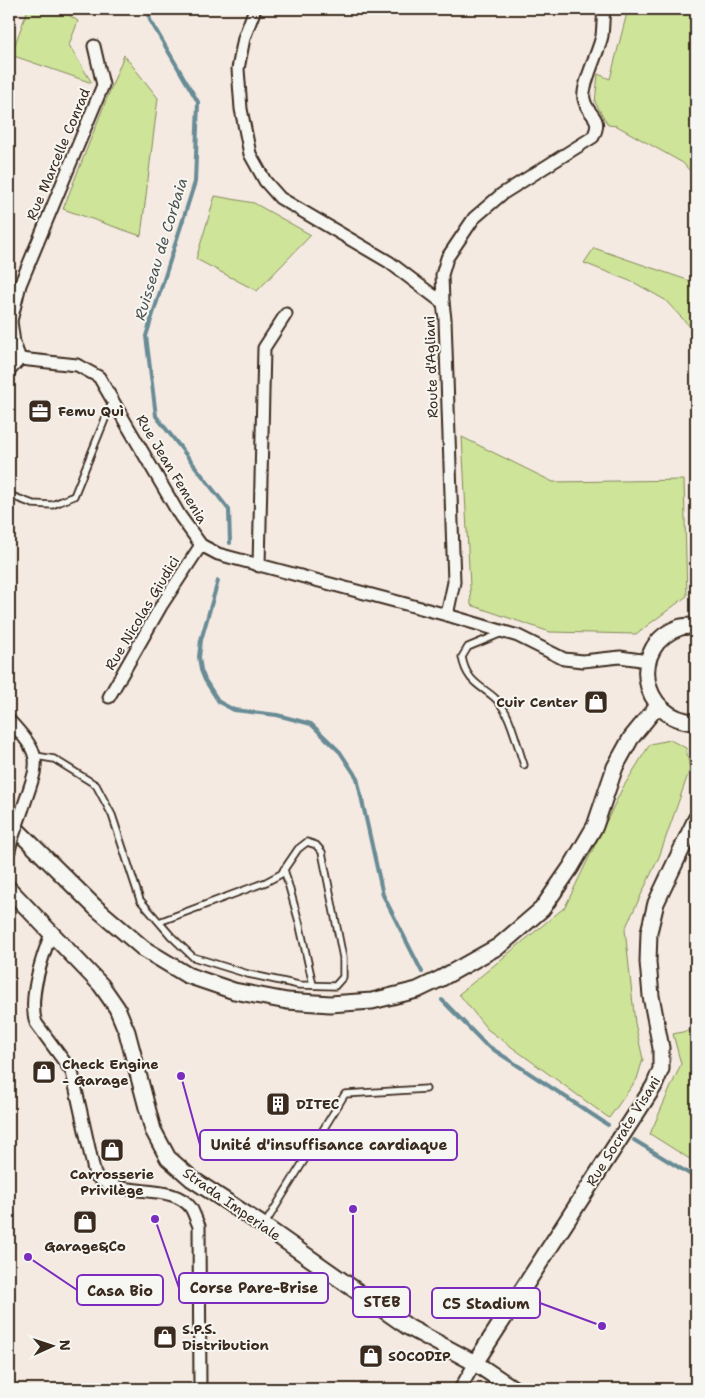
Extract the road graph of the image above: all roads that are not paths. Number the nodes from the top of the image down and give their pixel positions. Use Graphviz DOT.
graph roads {
  1 [pos="255,9"];
  2 [pos="604,9"];
  3 [pos="94,46"];
  4 [pos="443,303"];
  5 [pos="286,314"];
  6 [pos="20,359"];
  7 [pos="9,370"];
  8 [pos="113,398"];
  9 [pos="9,495"];
  10 [pos="201,545"];
  11 [pos="259,566"];
  12 [pos="447,615"];
  13 [pos="696,626"];
  14 [pos="504,632"];
  15 [pos="648,661"];
  16 [pos="109,697"];
  17 [pos="658,706"];
  18 [pos="9,720"];
  19 [pos="696,722"];
  20 [pos="36,756"];
  21 [pos="524,765"];
  22 [pos="696,818"];
  23 [pos="9,822"];
  24 [pos="9,851"];
  25 [pos="284,869"];
  26 [pos="9,889"];
  27 [pos="159,922"];
  28 [pos="51,934"];
  29 [pos="313,986"];
  30 [pos="426,1089"];
  31 [pos="264,1226"];
  32 [pos="475,1363"];
  33 [pos="200,1389"];
  34 [pos="460,1389"];
  35 [pos="514,1389"];
  1 -- 4 [label="street, Route d'Agliani"];
  2 -- 4 [label="street"];
  3 -- 6 [label="street, Rue Marcelle Conrad"];
  4 -- 12 [label="street, Route d'Agliani"];
  5 -- 11 [label="street"];
  6 -- 7 [label="street"];
  6 -- 8 [label="street, Rue Jean Femenia"];
  8 -- 9 [label="lane"];
  8 -- 10 [label="street, Rue Jean Femenia"];
  10 -- 11 [label="street, Rue Jean Femenia"];
  10 -- 16 [label="street, Rue Nicolas Giudici"];
  11 -- 12 [label="street, Rue Jean Femenia"];
  12 -- 14 [label="street"];
  13 -- 15 [label="street"];
  14 -- 15 [label="street"];
  14 -- 21 [label="lane"];
  15 -- 17 [label="street"];
  17 -- 19 [label="street"];
  17 -- 23 [label="street"];
  18 -- 20 [label="street"];
  20 -- 24 [label="street, bridge"];
  20 -- 27 [label="lane"];
  22 -- 32 [label="street, Rue Socrate Visani"];
  25 -- 27 [label="lane"];
  25 -- 29 [label="lane"];
  25 -- 29 [label="lane"];
  26 -- 28 [label="street, Strada Imperiale"];
  27 -- 29 [label="lane"];
  28 -- 31 [label="street, Strada Imperiale"];
  28 -- 33 [label="street"];
  30 -- 31 [label="lane"];
  31 -- 32 [label="street, Strada Imperiale"];
  32 -- 34 [label="street"];
  32 -- 35 [label="street, Strada Imperiale"];
}
